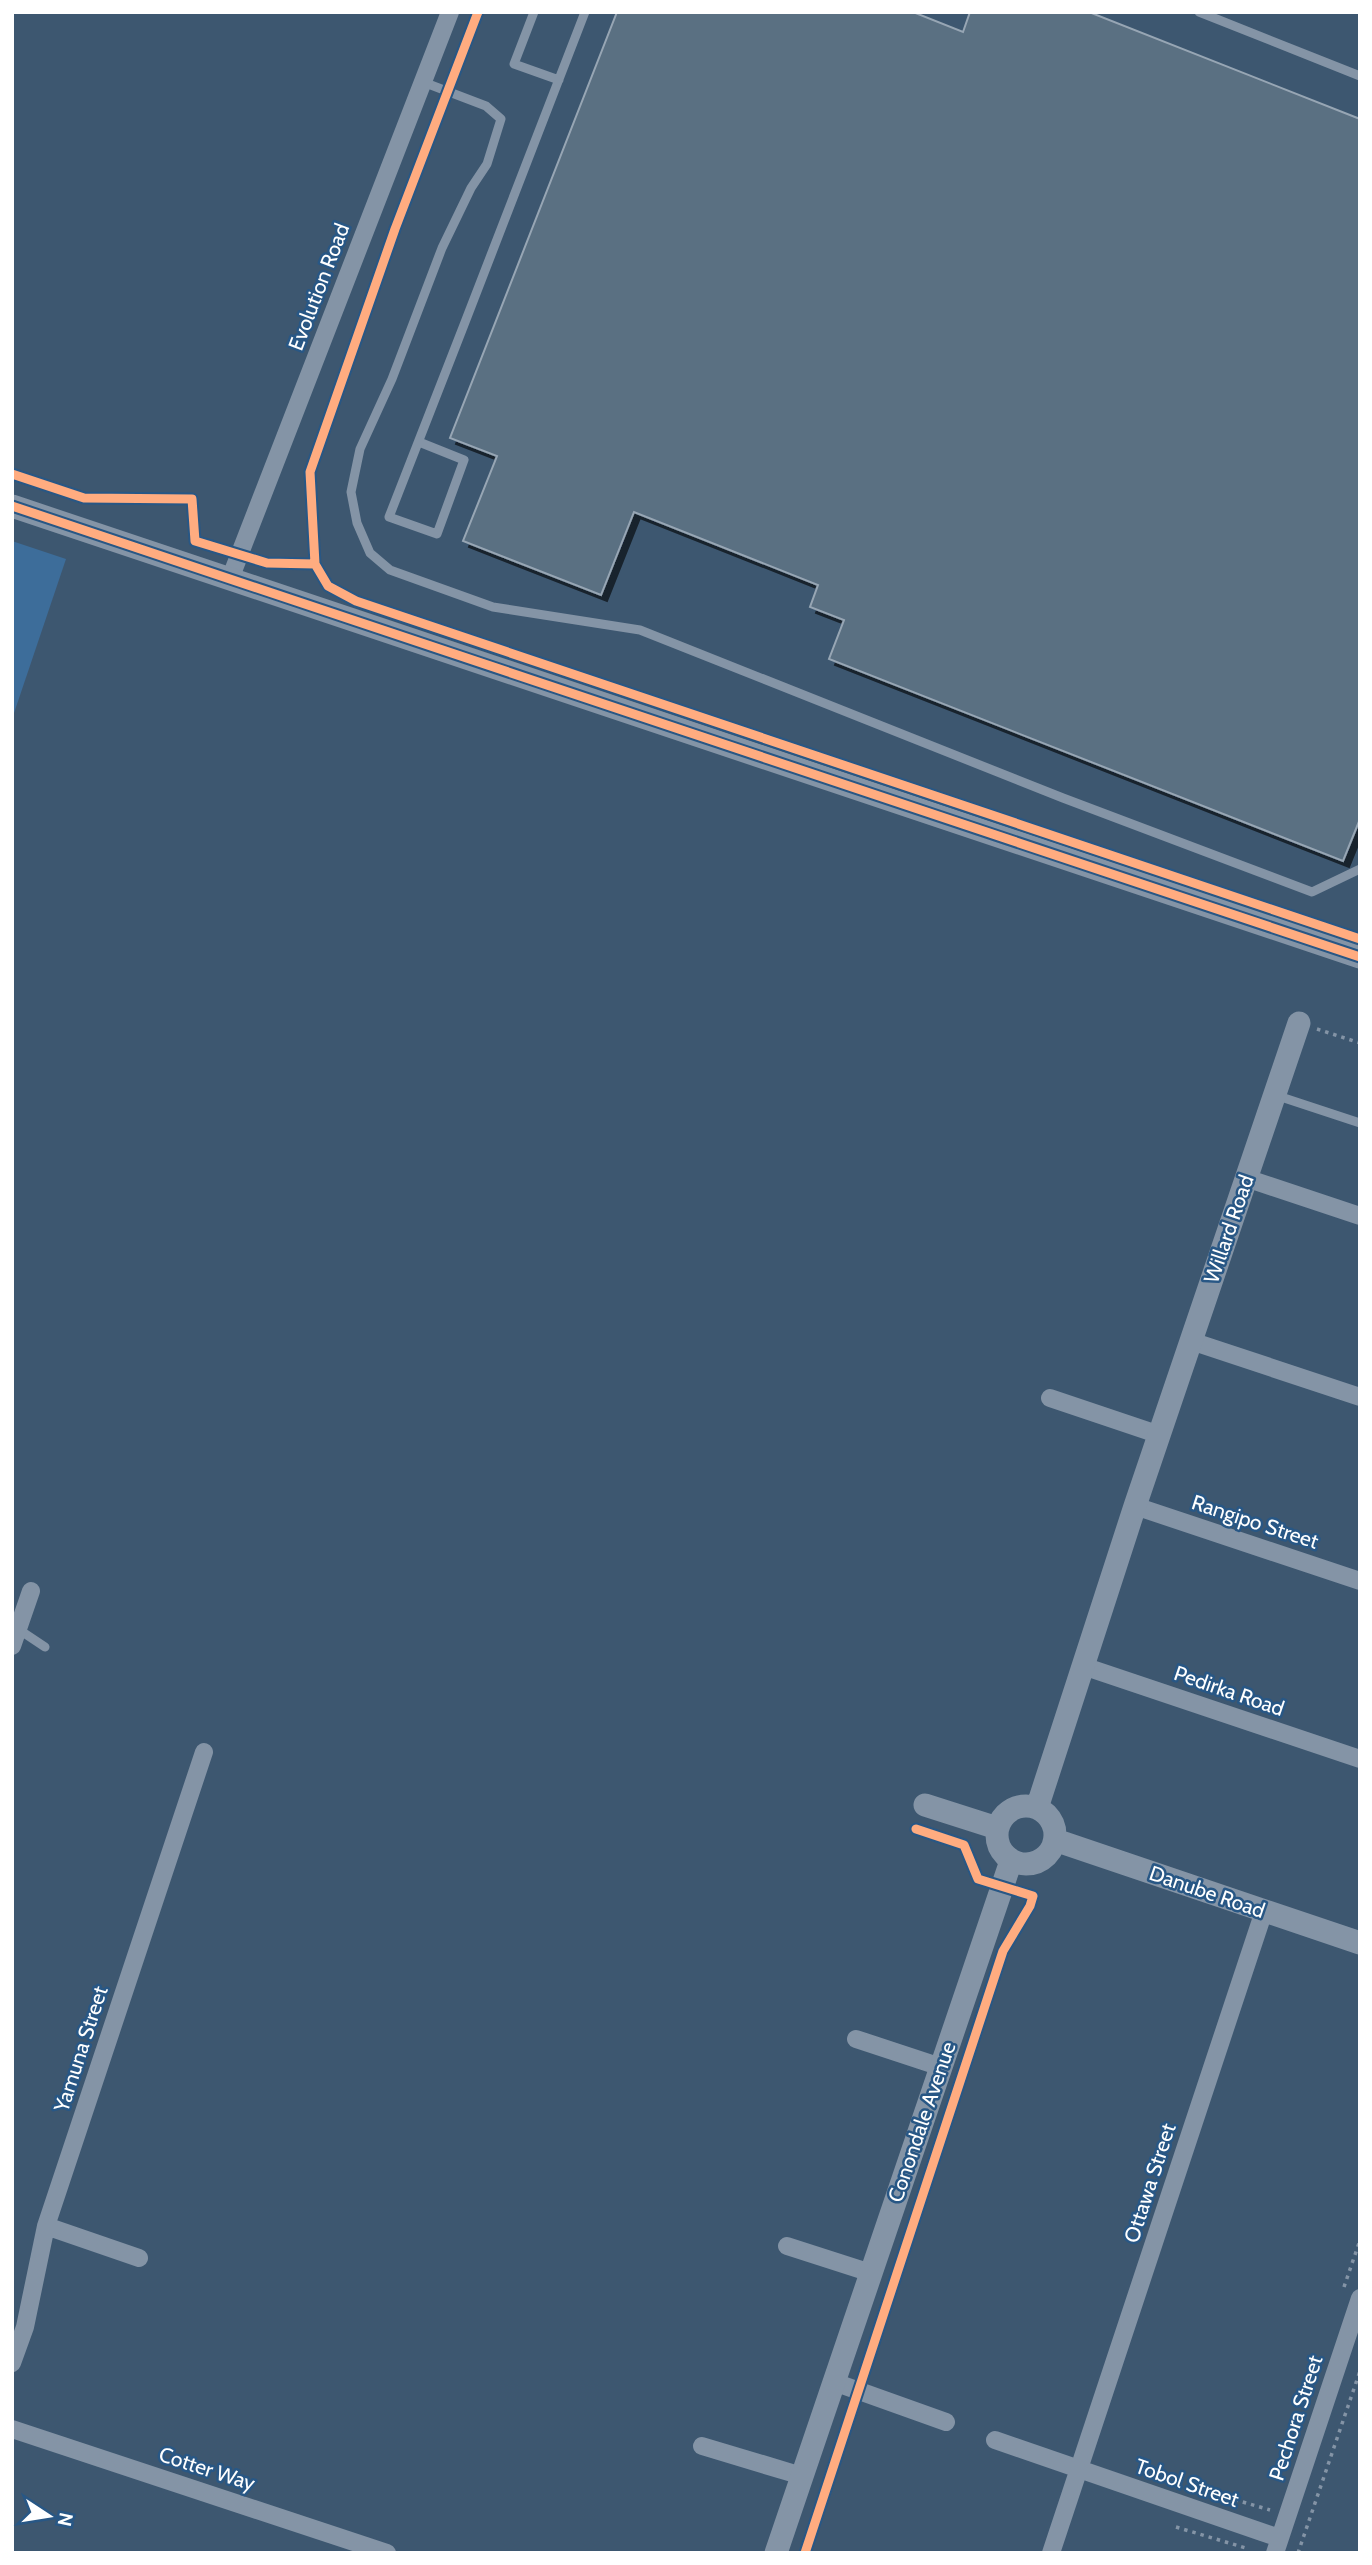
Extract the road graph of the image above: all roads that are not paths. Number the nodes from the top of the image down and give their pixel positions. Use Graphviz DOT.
graph roads {
  1 [pos="450,12"];
  2 [pos="534,12"];
  3 [pos="585,12"];
  4 [pos="1199,12"];
  5 [pos="1360,76"];
  6 [pos="559,80"];
  7 [pos="423,82"];
  8 [pos="419,442"];
  9 [pos="12,506"];
  10 [pos="230,579"];
  11 [pos="1360,869"];
  12 [pos="1360,957"];
  13 [pos="1299,1023"];
  14 [pos="1275,1095"];
  15 [pos="1360,1123"];
  16 [pos="1247,1178"];
  17 [pos="1360,1216"];
  18 [pos="1191,1341"];
  19 [pos="1360,1397"];
  20 [pos="1050,1398"];
  21 [pos="1160,1435"];
  22 [pos="1135,1506"];
  23 [pos="1360,1581"];
  24 [pos="31,1591"];
  25 [pos="15,1628"];
  26 [pos="12,1646"];
  27 [pos="45,1647"];
  28 [pos="1083,1666"];
  29 [pos="204,1752"];
  30 [pos="1360,1759"];
  31 [pos="925,1805"];
  32 [pos="1037,1808"];
  33 [pos="997,1828"];
  34 [pos="1055,1840"];
  35 [pos="1011,1861"];
  36 [pos="1264,1911"];
  37 [pos="1360,1943"];
  38 [pos="856,2039"];
  39 [pos="941,2067"];
  40 [pos="46,2227"];
  41 [pos="787,2246"];
  42 [pos="139,2258"];
  43 [pos="871,2273"];
  44 [pos="1360,2298"];
  45 [pos="12,2363"];
  46 [pos="834,2382"];
  47 [pos="946,2422"];
  48 [pos="12,2429"];
  49 [pos="995,2440"];
  50 [pos="702,2446"];
  51 [pos="1080,2470"];
  52 [pos="802,2476"];
  53 [pos="1277,2545"];
  54 [pos="387,2553"];
  55 [pos="776,2553"];
  56 [pos="1051,2553"];
  1 -- 7 [label="street, Evolution Road"];
  2 -- 6 [label="lane"];
  3 -- 6 [label="lane"];
  4 -- 5 [label="lane"];
  6 -- 8 [label="lane"];
  7 -- 10 [label="street, Evolution Road"];
  7 -- 11 [label="lane"];
  8 -- 8 [label="lane"];
  9 -- 10 [label="street"];
  10 -- 12 [label="street"];
  13 -- 14 [label="street, Willard Road"];
  14 -- 15 [label="lane"];
  14 -- 16 [label="street, Willard Road"];
  16 -- 17 [label="street"];
  16 -- 18 [label="street, Willard Road"];
  18 -- 19 [label="street"];
  18 -- 21 [label="street, Willard Road"];
  20 -- 21 [label="street"];
  21 -- 22 [label="street, Willard Road"];
  22 -- 23 [label="street, Rangipo Street"];
  22 -- 28 [label="street, Willard Road"];
  24 -- 25 [label="street"];
  25 -- 26 [label="street"];
  25 -- 27 [label="lane"];
  28 -- 30 [label="street, Pedirka Road"];
  28 -- 32 [label="street, Willard Road"];
  29 -- 40 [label="street, Yamuna Street"];
  31 -- 33 [label="street"];
  32 -- 33 [label="street"];
  32 -- 34 [label="street"];
  33 -- 35 [label="street"];
  34 -- 35 [label="street"];
  34 -- 36 [label="street, Danube Road"];
  35 -- 39 [label="street, Conondale Avenue"];
  36 -- 37 [label="street, Danube Road"];
  36 -- 51 [label="street, Ottawa Street"];
  38 -- 39 [label="street"];
  39 -- 43 [label="street, Conondale Avenue"];
  40 -- 42 [label="street"];
  40 -- 45 [label="street, Yamuna Street"];
  41 -- 43 [label="street"];
  43 -- 46 [label="street, Conondale Avenue"];
  44 -- 53 [label="street, Pechora Street"];
  46 -- 47 [label="street"];
  46 -- 52 [label="street, Conondale Avenue"];
  48 -- 54 [label="street, Cotter Way"];
  49 -- 51 [label="street"];
  50 -- 52 [label="street"];
  51 -- 53 [label="street, Tobol Street"];
  51 -- 56 [label="street, Ottawa Street"];
  52 -- 55 [label="street, Conondale Avenue"];
}
